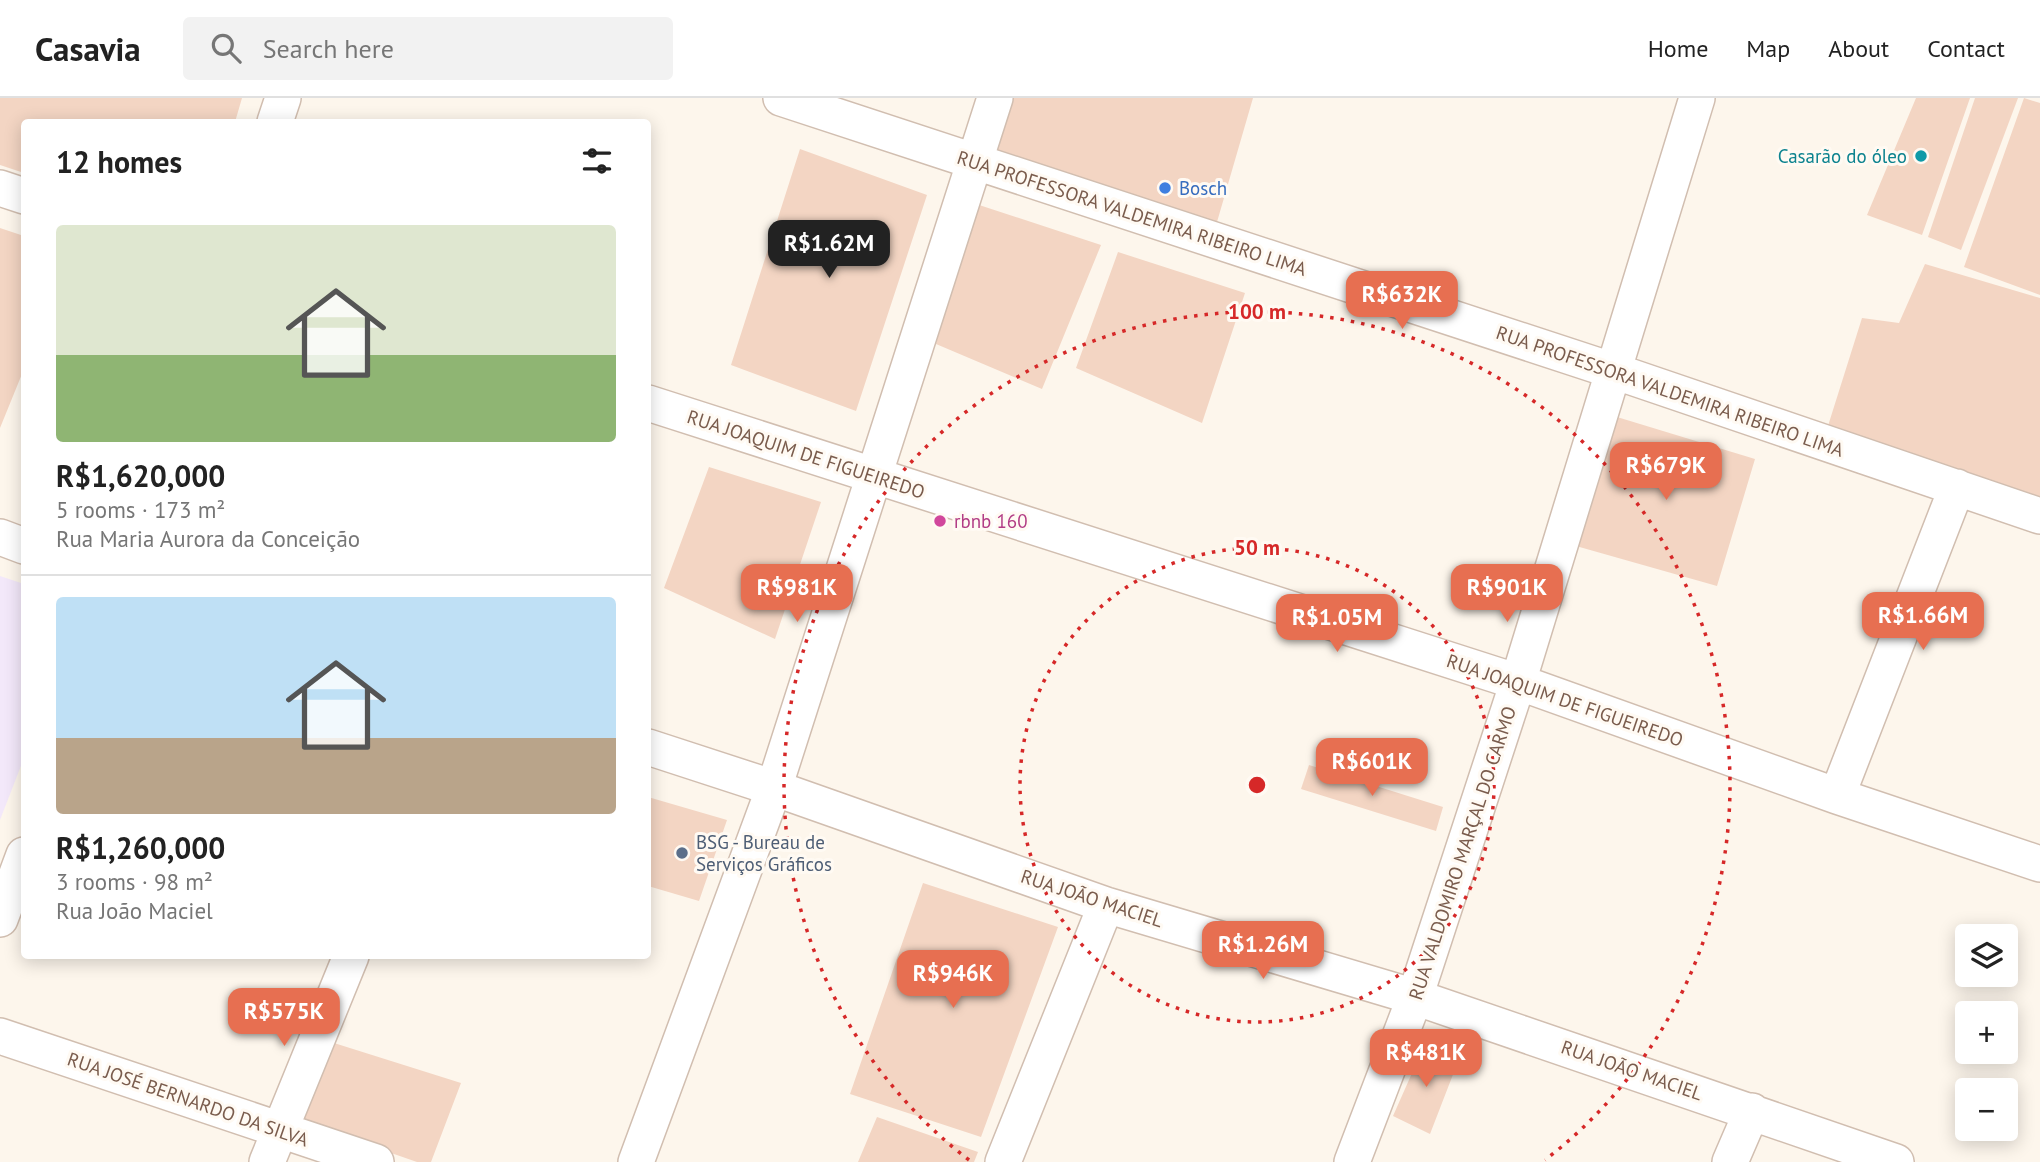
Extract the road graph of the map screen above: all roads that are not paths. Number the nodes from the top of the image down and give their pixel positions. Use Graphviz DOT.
graph roads {
  1 [pos="283,98"];
  2 [pos="781,98"];
  3 [pos="995,98"];
  4 [pos="1698,98"];
  5 [pos="276,119"];
  6 [pos="976,162"];
  7 [pos="0,188"];
  8 [pos="21,196"];
  9 [pos="1614,371"];
  10 [pos="651,404"];
  11 [pos="873,476"];
  12 [pos="1957,487"];
  13 [pos="2040,516"];
  14 [pos="0,537"];
  15 [pos="21,545"];
  16 [pos="1518,682"];
  17 [pos="651,748"];
  18 [pos="775,788"];
  19 [pos="1837,796"];
  20 [pos="21,863"];
  21 [pos="2040,864"];
  22 [pos="1106,905"];
  23 [pos="0,919"];
  24 [pos="350,959"];
  25 [pos="1415,997"];
  26 [pos="0,1036"];
  27 [pos="1752,1111"];
  28 [pos="274,1147"];
  29 [pos="376,1162"];
  30 [pos="636,1162"];
  31 [pos="1003,1162"];
  32 [pos="1352,1162"];
  33 [pos="1730,1162"];
  34 [pos="1896,1162"];
  1 -- 5 [label="street"];
  2 -- 6 [label="street, RUA PROFESSORA VALDEMIRA RIBEIRO LIMA"];
  3 -- 6 [label="street"];
  4 -- 9 [label="street, RUA VALDOMIRO MARÇAL DO CARMO"];
  6 -- 9 [label="street, RUA PROFESSORA VALDEMIRA RIBEIRO LIMA"];
  6 -- 11 [label="street"];
  7 -- 8 [label="street"];
  9 -- 12 [label="street, RUA PROFESSORA VALDEMIRA RIBEIRO LIMA"];
  9 -- 16 [label="street, RUA VALDOMIRO MARÇAL DO CARMO"];
  10 -- 11 [label="street, RUA JOAQUIM DE FIGUEIREDO"];
  11 -- 16 [label="street, RUA JOAQUIM DE FIGUEIREDO"];
  11 -- 18 [label="street"];
  12 -- 13 [label="street, RUA PROFESSORA VALDEMIRA RIBEIRO LIMA"];
  12 -- 19 [label="street"];
  14 -- 15 [label="street"];
  16 -- 19 [label="street, RUA JOAQUIM DE FIGUEIREDO"];
  16 -- 25 [label="street, RUA VALDOMIRO MARÇAL DO CARMO"];
  17 -- 18 [label="street, RUA JOÃO MACIEL"];
  18 -- 22 [label="street, RUA JOÃO MACIEL"];
  18 -- 30 [label="street"];
  19 -- 21 [label="street, RUA JOAQUIM DE FIGUEIREDO"];
  20 -- 23 [label="street"];
  22 -- 25 [label="street, RUA JOÃO MACIEL"];
  22 -- 31 [label="street"];
  24 -- 28 [label="street"];
  25 -- 27 [label="street, RUA JOÃO MACIEL"];
  25 -- 32 [label="street, RUA VALDOMIRO MARÇAL DO CARMO"];
  26 -- 28 [label="street, RUA JOSÉ BERNARDO DA SILVA"];
  27 -- 33 [label="street"];
  27 -- 34 [label="street, RUA JOÃO MACIEL"];
  28 -- 29 [label="street, RUA JOSÉ BERNARDO DA SILVA"];
}
